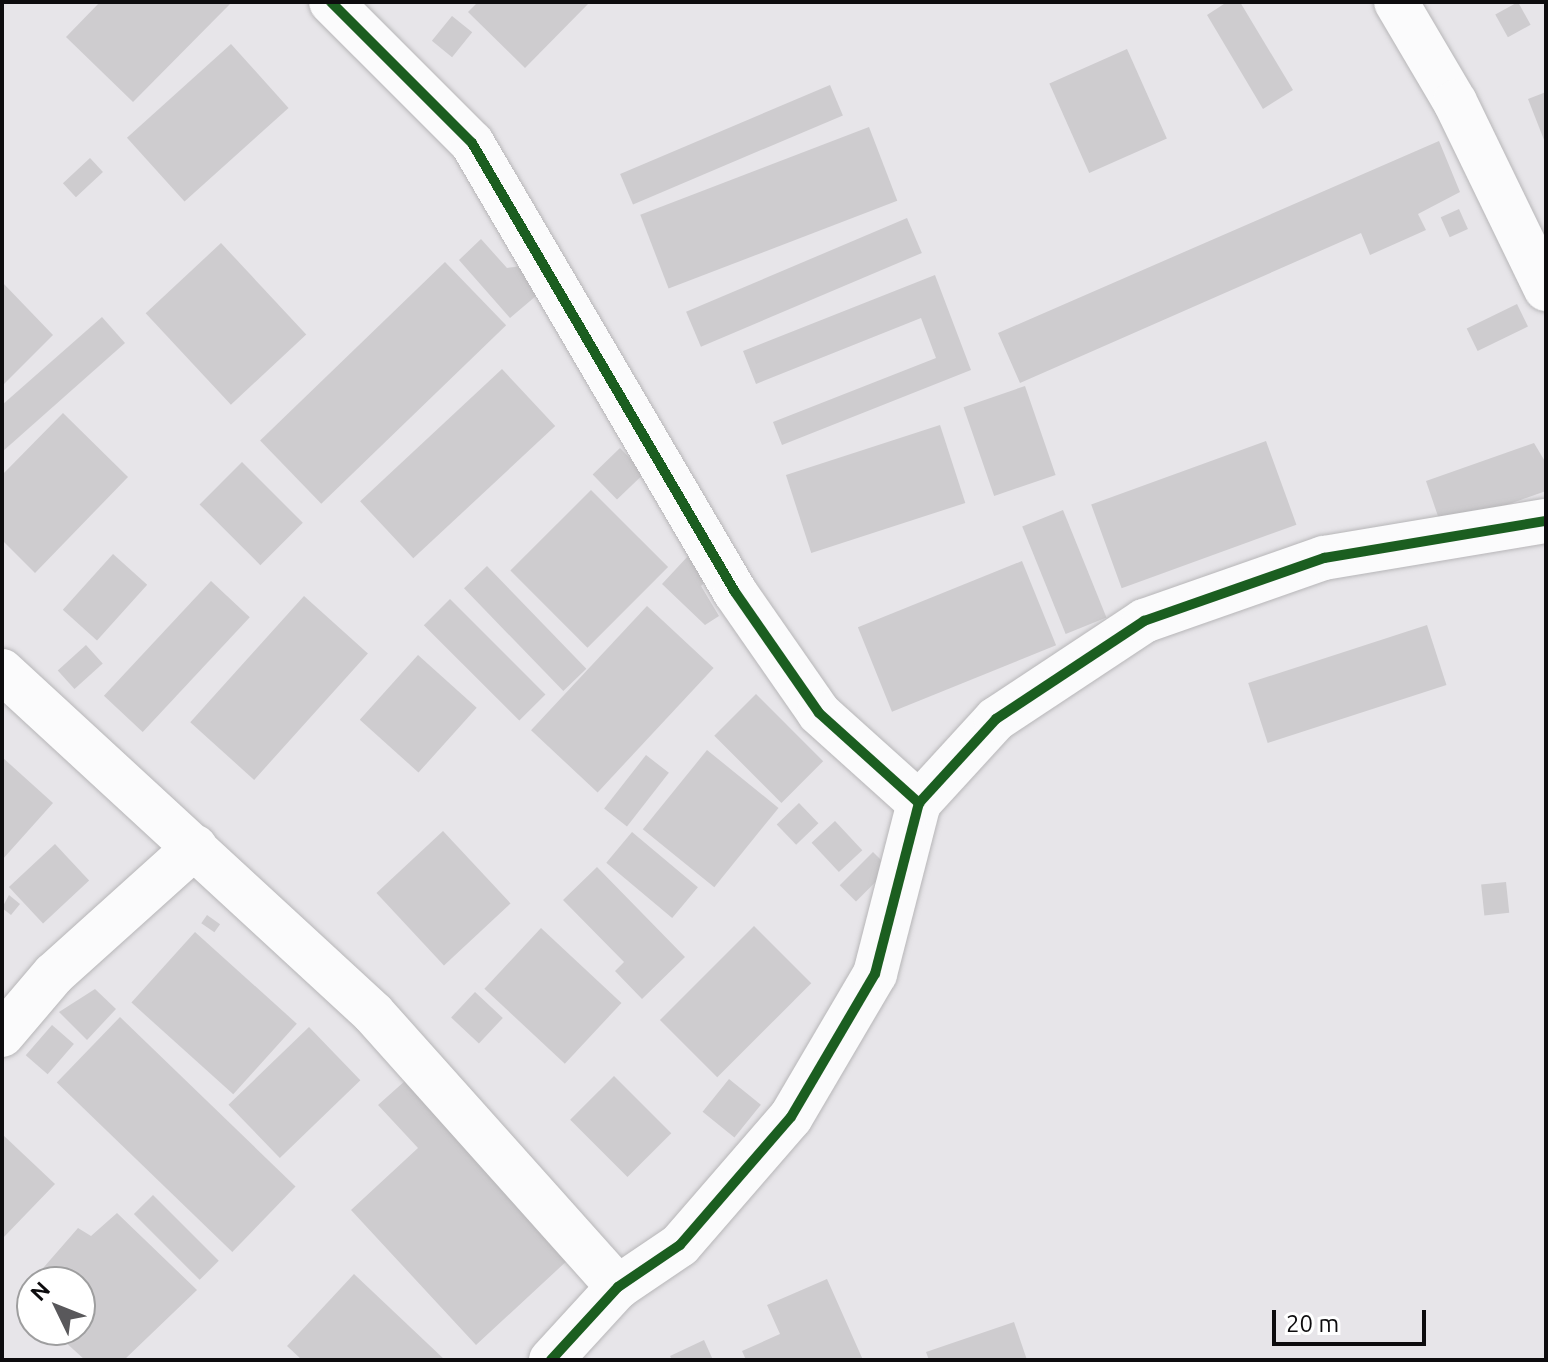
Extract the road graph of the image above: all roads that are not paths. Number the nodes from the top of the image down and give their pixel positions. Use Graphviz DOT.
graph roads {
  1 [pos="331,2"];
  2 [pos="1396,2"];
  3 [pos="1546,289"];
  4 [pos="1546,521"];
  5 [pos="2,671"];
  6 [pos="919,803"];
  7 [pos="195,847"];
  8 [pos="2,1035"];
  9 [pos="618,1287"];
  10 [pos="551,1360"];
  1 -- 6 [label="street"];
  2 -- 3 [label="street"];
  4 -- 6 [label="street"];
  5 -- 7 [label="street"];
  6 -- 9 [label="street"];
  7 -- 8 [label="street"];
  7 -- 9 [label="street"];
  9 -- 10 [label="street"];
}
